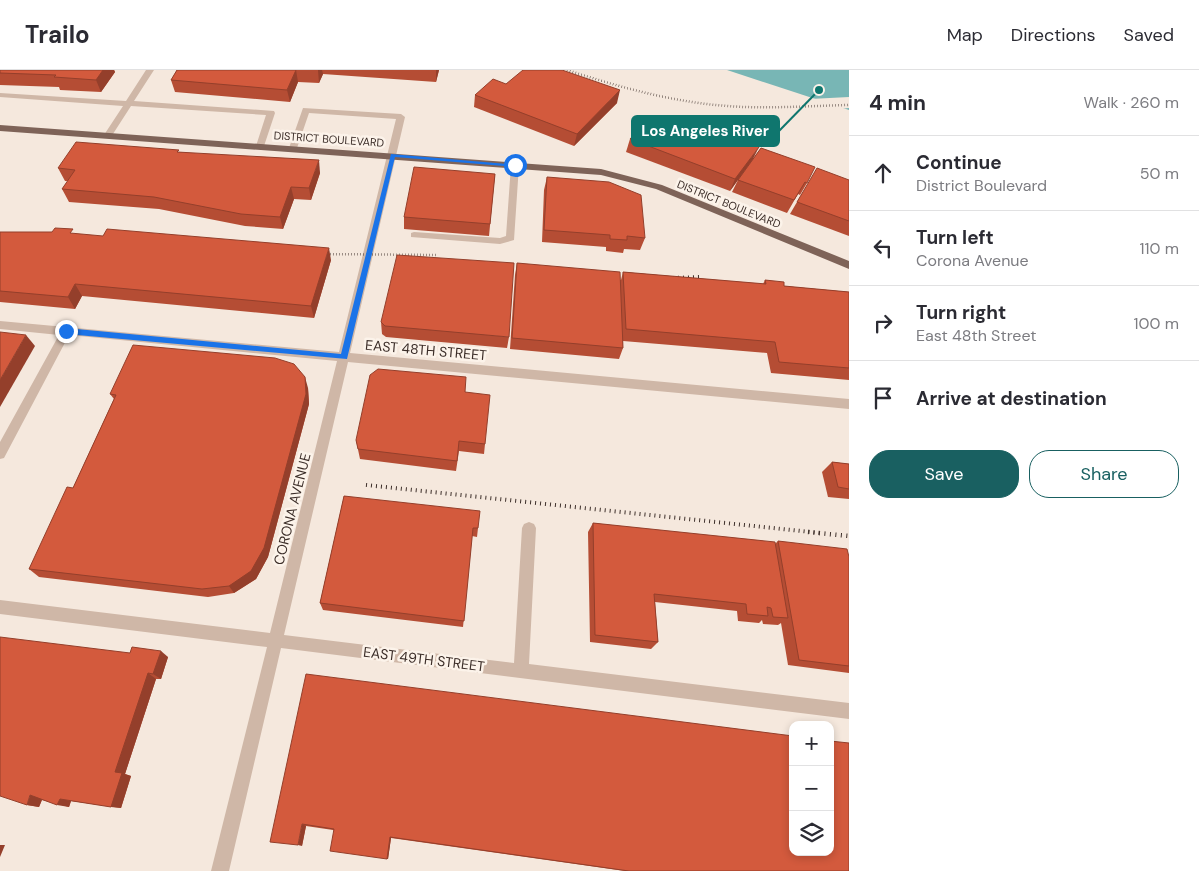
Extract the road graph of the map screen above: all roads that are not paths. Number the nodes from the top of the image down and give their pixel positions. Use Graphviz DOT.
graph roads {
  1 [pos="150,70"];
  2 [pos="0,95"];
  3 [pos="129,104"];
  4 [pos="0,128"];
  5 [pos="108,135"];
  6 [pos="260,146"];
  7 [pos="292,148"];
  8 [pos="393,155"];
  9 [pos="515,165"];
  10 [pos="414,235"];
  11 [pos="849,265"];
  12 [pos="0,325"];
  13 [pos="66,331"];
  14 [pos="344,357"];
  15 [pos="849,404"];
  16 [pos="0,454"];
  17 [pos="529,528"];
  18 [pos="0,607"];
  19 [pos="275,641"];
  20 [pos="521,671"];
  21 [pos="849,711"];
  22 [pos="220,871"];
  1 -- 3 [label="street"];
  2 -- 3 [label="street"];
  3 -- 5 [label="street"];
  3 -- 6 [label="street"];
  4 -- 5 [label="main road, DISTRICT BOULEVARD"];
  5 -- 6 [label="main road, DISTRICT BOULEVARD"];
  6 -- 7 [label="main road, DISTRICT BOULEVARD"];
  7 -- 8 [label="main road, DISTRICT BOULEVARD"];
  7 -- 8 [label="street, CORONA AVENUE"];
  8 -- 9 [label="main road, DISTRICT BOULEVARD"];
  8 -- 14 [label="street, CORONA AVENUE"];
  9 -- 10 [label="street"];
  9 -- 11 [label="main road, DISTRICT BOULEVARD"];
  12 -- 13 [label="street, EAST 48TH STREET"];
  13 -- 14 [label="street, EAST 48TH STREET"];
  13 -- 16 [label="street"];
  14 -- 15 [label="street, EAST 48TH STREET"];
  14 -- 19 [label="street, CORONA AVENUE"];
  17 -- 20 [label="street"];
  18 -- 19 [label="street, EAST 49TH STREET"];
  19 -- 20 [label="street, EAST 49TH STREET"];
  19 -- 22 [label="street, CORONA AVENUE"];
  20 -- 21 [label="street, EAST 49TH STREET"];
}
